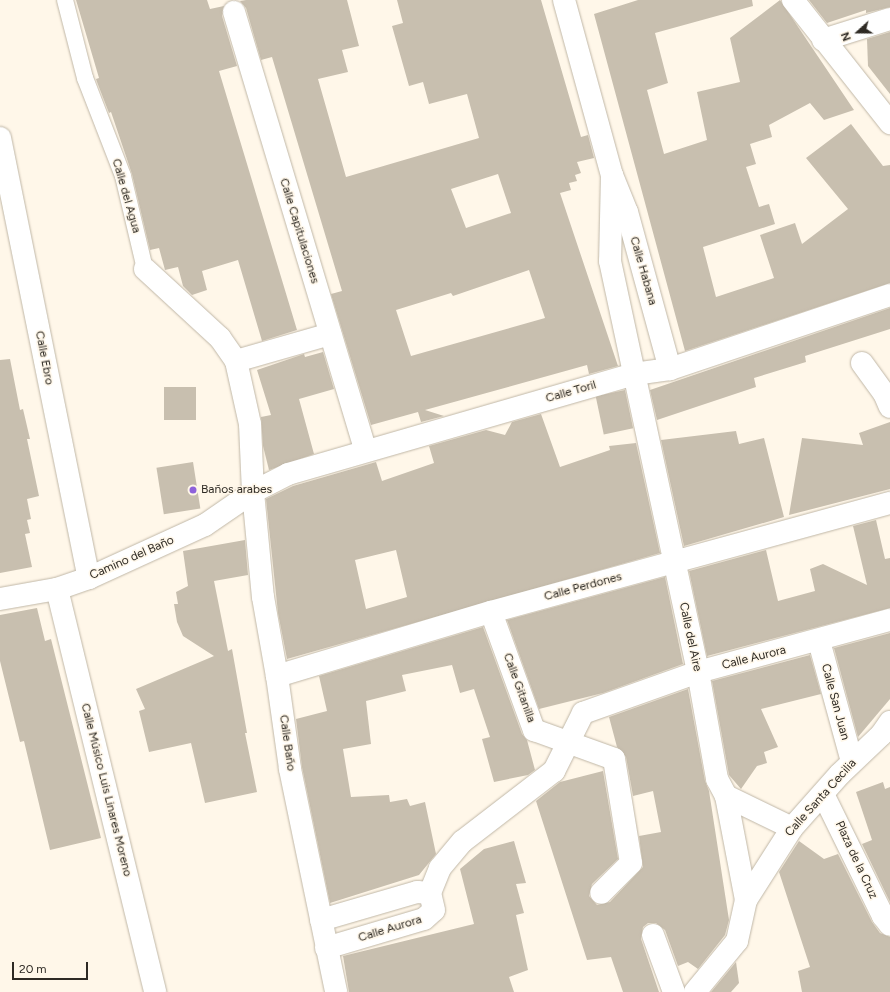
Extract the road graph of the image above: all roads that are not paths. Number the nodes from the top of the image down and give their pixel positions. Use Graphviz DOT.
graph roads {
  1 [pos="65,0"];
  2 [pos="564,0"];
  3 [pos="793,0"];
  4 [pos="234,12"];
  5 [pos="890,19"];
  6 [pos="823,40"];
  7 [pos="890,123"];
  8 [pos="0,138"];
  9 [pos="612,175"];
  10 [pos="146,269"];
  11 [pos="890,295"];
  12 [pos="330,334"];
  13 [pos="236,361"];
  14 [pos="862,363"];
  15 [pos="670,369"];
  16 [pos="634,374"];
  17 [pos="890,407"];
  18 [pos="365,450"];
  19 [pos="253,492"];
  20 [pos="890,503"];
  21 [pos="673,562"];
  22 [pos="89,578"];
  23 [pos="57,589"];
  24 [pos="0,599"];
  25 [pos="491,612"];
  26 [pos="890,620"];
  27 [pos="819,641"];
  28 [pos="698,672"];
  29 [pos="278,676"];
  30 [pos="890,722"];
  31 [pos="568,743"];
  32 [pos="852,762"];
  33 [pos="822,794"];
  34 [pos="726,796"];
  35 [pos="792,828"];
  36 [pos="430,893"];
  37 [pos="600,893"];
  38 [pos="746,900"];
  39 [pos="321,920"];
  40 [pos="890,925"];
  41 [pos="653,935"];
  42 [pos="326,948"];
  43 [pos="155,992"];
  44 [pos="336,992"];
  45 [pos="674,992"];
  46 [pos="695,992"];
  1 -- 10 [label="street, Calle del Agua"];
  2 -- 9 [label="street, Calle Habana"];
  3 -- 6 [label="street"];
  4 -- 12 [label="street, Calle Capitulaciones"];
  5 -- 6 [label="street"];
  6 -- 7 [label="street"];
  8 -- 22 [label="street, Calle Ebro"];
  9 -- 15 [label="street, Calle Habana"];
  9 -- 16 [label="street, Calle Habana"];
  10 -- 13 [label="street, Calle del Agua"];
  11 -- 15 [label="street, Calle Toril"];
  12 -- 13 [label="street"];
  12 -- 18 [label="street, Calle Capitulaciones"];
  13 -- 19 [label="street, Calle del Agua"];
  14 -- 17 [label="street"];
  15 -- 16 [label="street, Calle Toril"];
  16 -- 18 [label="street, Calle Toril"];
  16 -- 21 [label="street, Calle del Aire"];
  18 -- 19 [label="street, Calle Toril"];
  19 -- 22 [label="street, Camino del Baño"];
  19 -- 29 [label="street, Calle Baño"];
  20 -- 21 [label="street, Calle Perdones"];
  21 -- 25 [label="street, Calle Perdones"];
  21 -- 28 [label="street, Calle del Aire"];
  22 -- 23 [label="street, Camino del Baño"];
  23 -- 24 [label="street, Camino del Baño"];
  23 -- 43 [label="street, Calle Músico Luis Linares Moreno"];
  25 -- 29 [label="street, Calle Perdones"];
  25 -- 31 [label="street, Calle Gitanilla"];
  26 -- 27 [label="street, Calle Aurora"];
  27 -- 28 [label="street, Calle Aurora"];
  27 -- 32 [label="street, Calle San Juan"];
  28 -- 31 [label="street, Calle Aurora"];
  28 -- 34 [label="street, Calle del Aire"];
  29 -- 39 [label="street, Calle Baño"];
  30 -- 32 [label="street, Calle Santa Cecilia"];
  31 -- 36 [label="street, Calle Aurora"];
  31 -- 37 [label="street"];
  32 -- 33 [label="street, Calle Santa Cecilia"];
  33 -- 35 [label="street, Calle Santa Cecilia"];
  33 -- 40 [label="street, Plaza de la Cruz"];
  34 -- 35 [label="street"];
  34 -- 38 [label="street, Calle del Aire"];
  35 -- 38 [label="street, Calle Santa Cecilia"];
  36 -- 39 [label="street"];
  36 -- 42 [label="street, Calle Aurora"];
  38 -- 46 [label="street"];
  39 -- 42 [label="street, Calle Baño"];
  41 -- 45 [label="street"];
  42 -- 44 [label="street, Calle Baño"];
}
